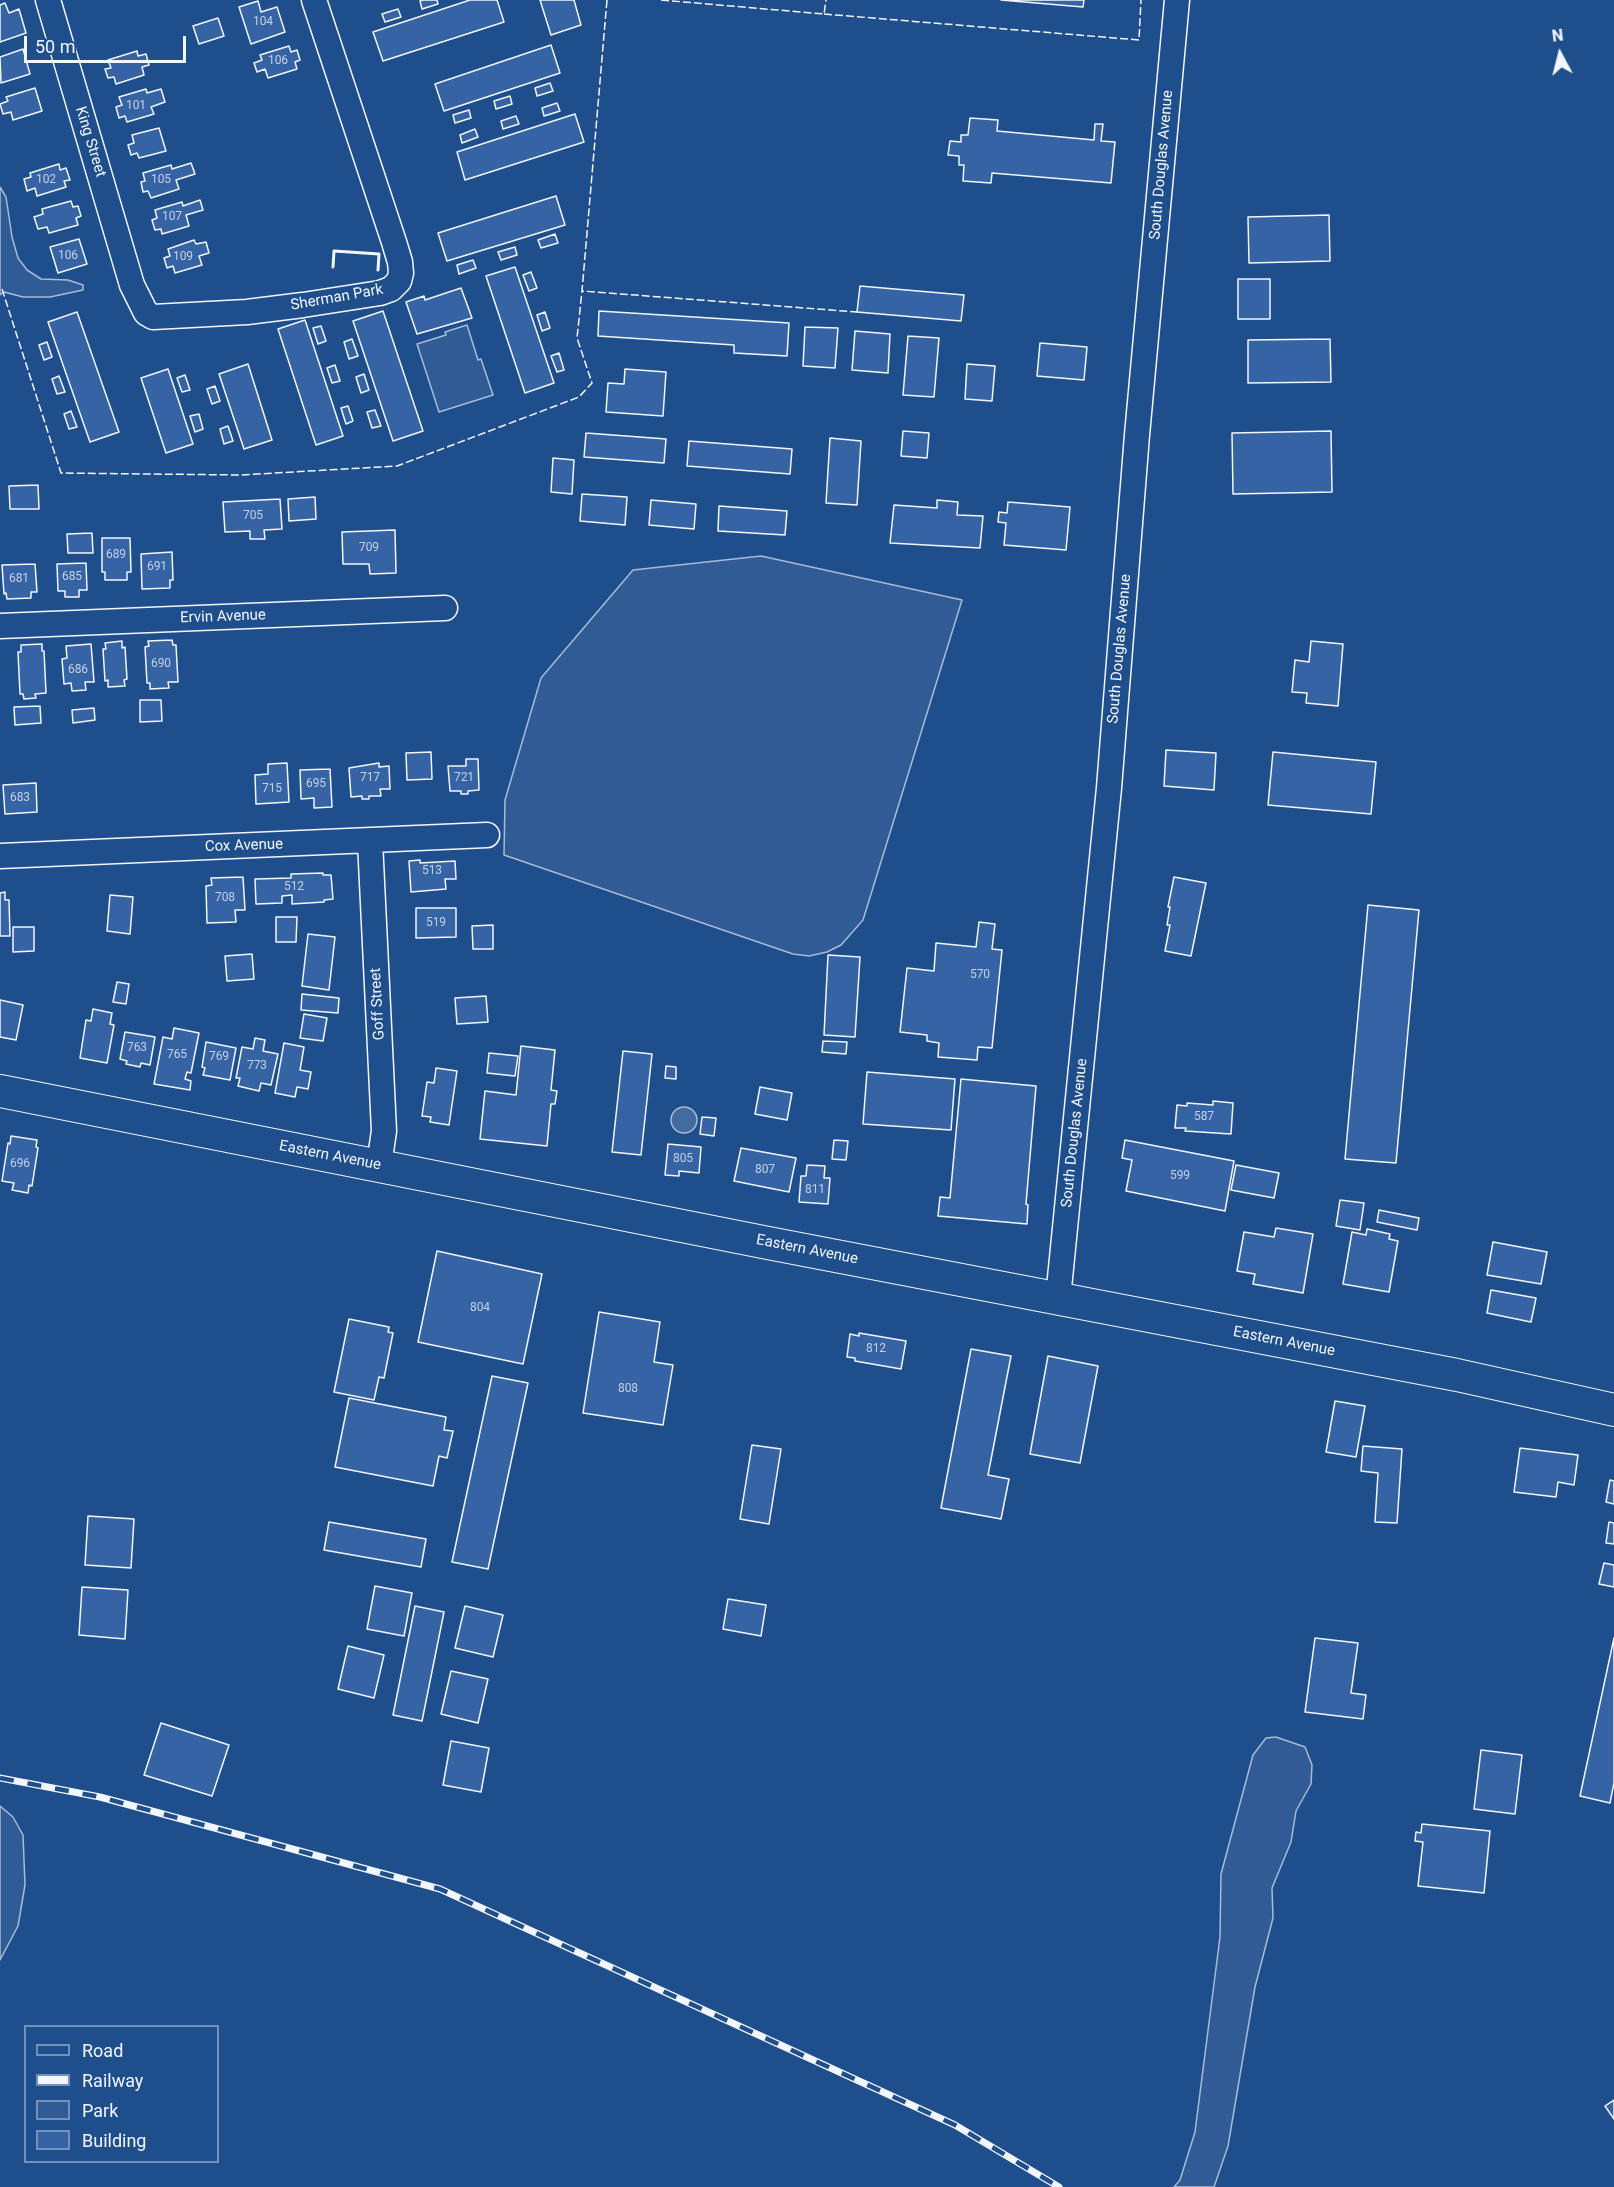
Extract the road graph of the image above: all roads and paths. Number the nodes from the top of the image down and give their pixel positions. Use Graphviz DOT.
graph roads {
  1 [pos="48,0"];
  2 [pos="314,0"];
  3 [pos="1177,0"];
  4 [pos="132,285"];
  5 [pos="445,608"];
  6 [pos="0,626"];
  7 [pos="487,835"];
  8 [pos="369,842"];
  9 [pos="0,856"];
  10 [pos="0,1091"];
  11 [pos="379,1165"];
  12 [pos="1058,1298"];
  13 [pos="1614,1410"];
  1 -- 4 [label="street, King Street"];
  2 -- 4 [label="street, Sherman Park"];
  3 -- 12 [label="street, South Douglas Avenue"];
  5 -- 6 [label="street, Ervin Avenue"];
  7 -- 8 [label="street, Cox Avenue"];
  8 -- 9 [label="street, Cox Avenue"];
  8 -- 11 [label="street, Goff Street"];
  10 -- 11 [label="main road, Eastern Avenue"];
  11 -- 12 [label="main road, Eastern Avenue"];
  12 -- 13 [label="main road, Eastern Avenue"];
}
